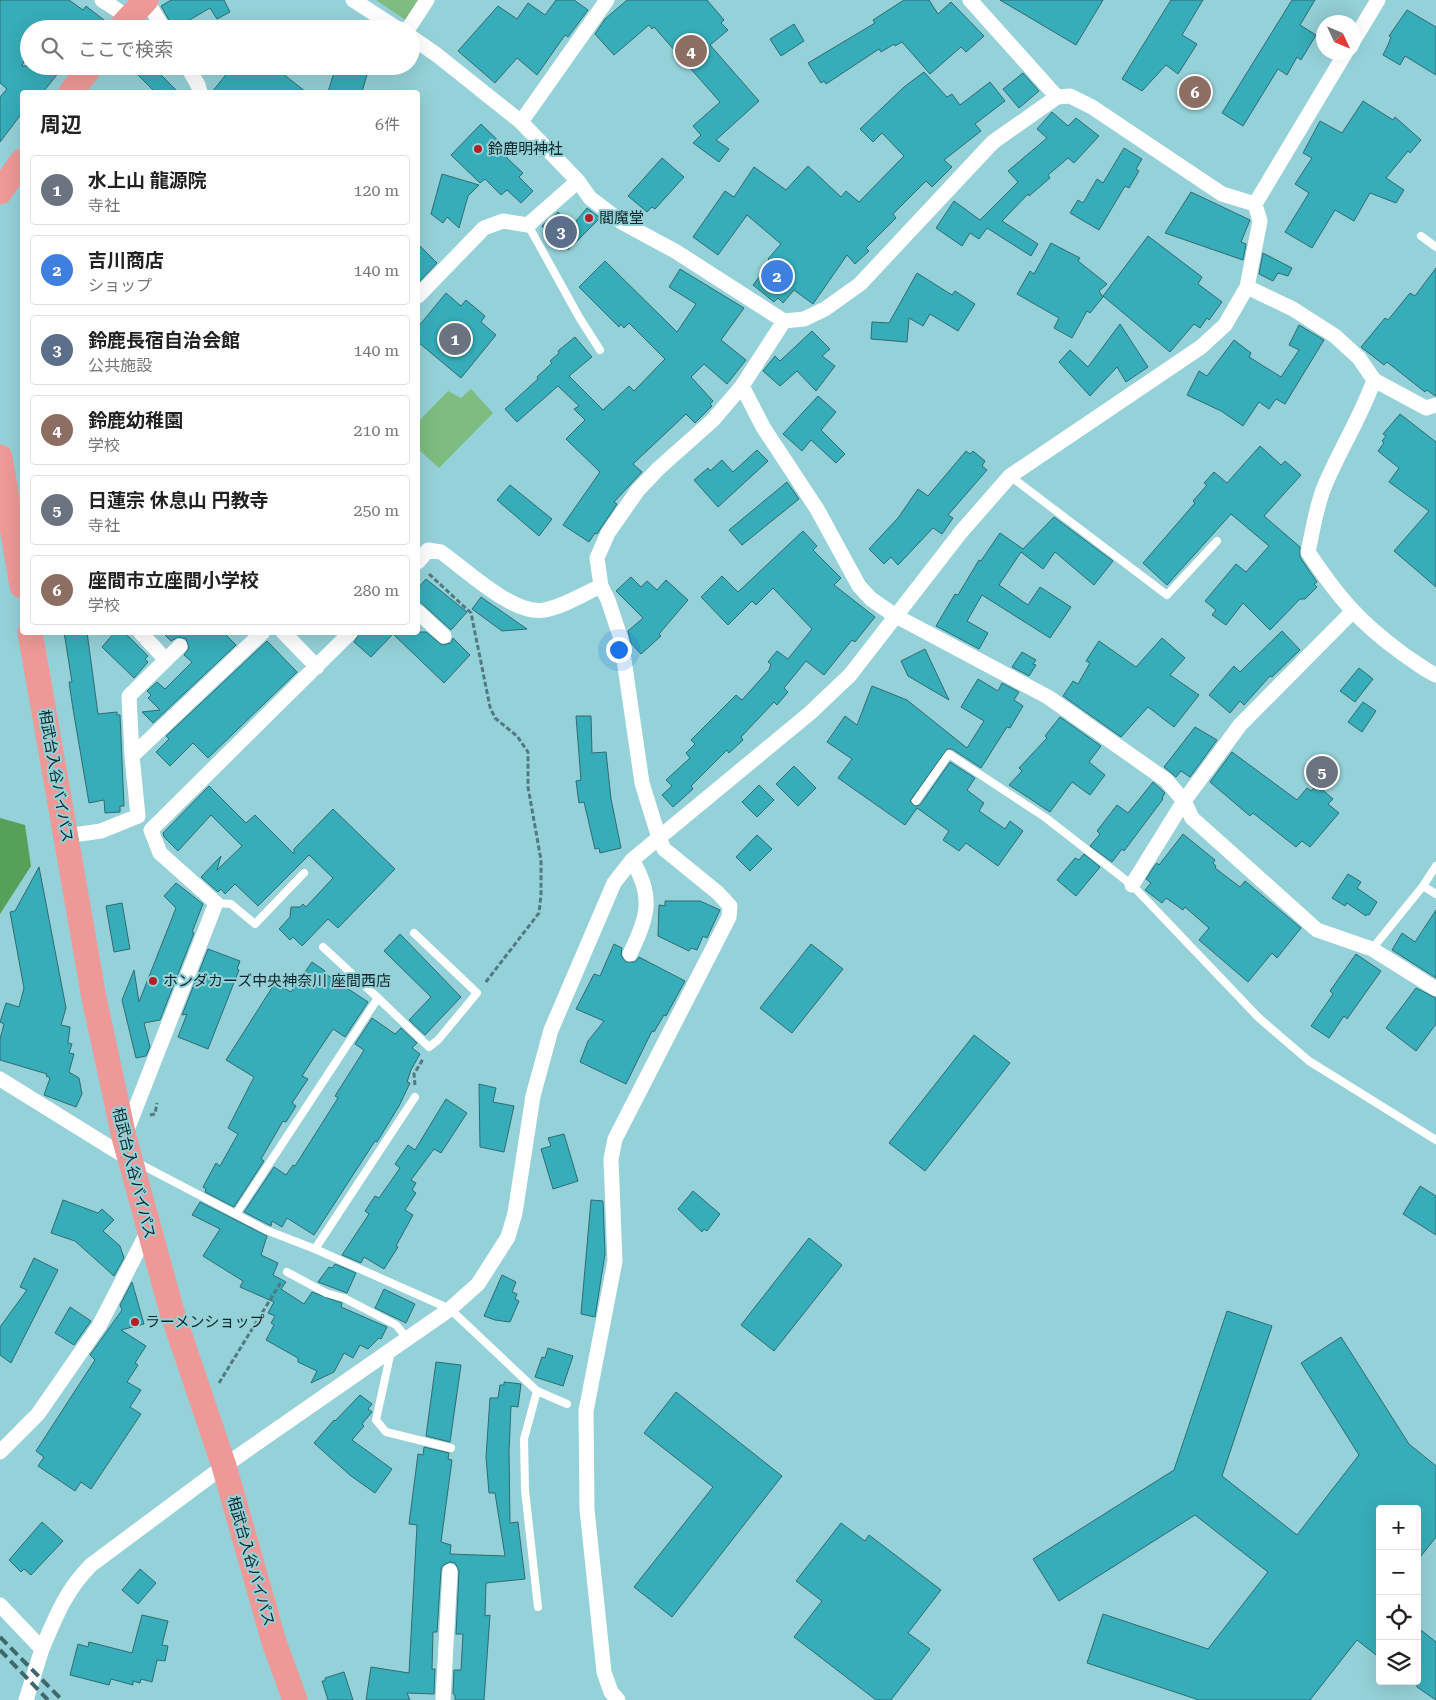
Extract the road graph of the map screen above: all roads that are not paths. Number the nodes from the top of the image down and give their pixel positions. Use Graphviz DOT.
graph roads {
  1 [pos="102,0"];
  2 [pos="353,0"];
  3 [pos="427,0"];
  4 [pos="607,0"];
  5 [pos="970,0"];
  6 [pos="1378,0"];
  7 [pos="135,11"];
  8 [pos="150,20"];
  9 [pos="384,20"];
  10 [pos="414,20"];
  11 [pos="1361,28"];
  12 [pos="420,43"];
  13 [pos="1341,60"];
  14 [pos="85,75"];
  15 [pos="192,75"];
  16 [pos="75,90"];
  17 [pos="199,90"];
  18 [pos="1057,97"];
  19 [pos="521,122"];
  20 [pos="20,164"];
  21 [pos="578,181"];
  22 [pos="0,192"];
  23 [pos="1255,204"];
  24 [pos="528,225"];
  25 [pos="1421,236"];
  26 [pos="1436,247"];
  27 [pos="1247,287"];
  28 [pos="420,294"];
  29 [pos="784,321"];
  30 [pos="600,350"];
  31 [pos="1374,380"];
  32 [pos="742,386"];
  33 [pos="1436,405"];
  34 [pos="0,457"];
  35 [pos="1010,476"];
  36 [pos="1217,541"];
  37 [pos="421,566"];
  38 [pos="20,574"];
  39 [pos="601,586"];
  40 [pos="1352,612"];
  41 [pos="420,614"];
  42 [pos="894,615"];
  43 [pos="31,635"];
  44 [pos="143,635"];
  45 [pos="260,635"];
  46 [pos="286,635"];
  47 [pos="348,635"];
  48 [pos="444,636"];
  49 [pos="180,646"];
  50 [pos="166,660"];
  51 [pos="317,667"];
  52 [pos="1436,675"];
  53 [pos="132,756"];
  54 [pos="916,800"];
  55 [pos="1184,801"];
  56 [pos="66,836"];
  57 [pos="659,838"];
  58 [pos="632,860"];
  59 [pos="1436,866"];
  60 [pos="304,873"];
  61 [pos="1132,885"];
  62 [pos="1423,886"];
  63 [pos="1436,894"];
  64 [pos="216,902"];
  65 [pos="414,932"];
  66 [pos="323,947"];
  67 [pos="1372,949"];
  68 [pos="630,954"];
  69 [pos="1436,989"];
  70 [pos="378,998"];
  71 [pos="0,1079"];
  72 [pos="416,1097"];
  73 [pos="1436,1140"];
  74 [pos="126,1148"];
  75 [pos="236,1214"];
  76 [pos="148,1231"];
  77 [pos="315,1249"];
  78 [pos="287,1272"];
  79 [pos="450,1309"];
  80 [pos="408,1339"];
  81 [pos="391,1351"];
  82 [pos="537,1391"];
  83 [pos="567,1404"];
  84 [pos="451,1448"];
  85 [pos="0,1452"];
  86 [pos="224,1466"];
  87 [pos="450,1571"];
  88 [pos="0,1605"];
  89 [pos="538,1607"];
  90 [pos="42,1649"];
  91 [pos="26,1700"];
  92 [pos="295,1700"];
  93 [pos="443,1700"];
  94 [pos="618,1700"];
  1 -- 7 [label="street"];
  2 -- 9 [label="street"];
  3 -- 10 [label="street"];
  4 -- 19 [label="street"];
  5 -- 18 [label="street"];
  6 -- 11 [label="street"];
  7 -- 8 [label="street"];
  12 -- 19 [label="street"];
  13 -- 23 [label="street"];
  14 -- 16 [label="main road"];
  15 -- 17 [label="street"];
  18 -- 23 [label="street"];
  18 -- 29 [label="street"];
  19 -- 21 [label="street"];
  20 -- 22 [label="main road"];
  21 -- 24 [label="street"];
  21 -- 29 [label="street"];
  23 -- 27 [label="street"];
  24 -- 28 [label="street"];
  24 -- 30 [label="lane"];
  25 -- 26 [label="lane"];
  27 -- 31 [label="street"];
  27 -- 35 [label="street"];
  29 -- 32 [label="street"];
  31 -- 33 [label="street"];
  31 -- 40 [label="street"];
  32 -- 39 [label="street"];
  32 -- 42 [label="street"];
  34 -- 38 [label="main road"];
  35 -- 36 [label="lane"];
  35 -- 42 [label="street"];
  37 -- 39 [label="street"];
  39 -- 57 [label="street"];
  40 -- 52 [label="street"];
  40 -- 55 [label="street"];
  41 -- 48 [label="street"];
  42 -- 55 [label="street"];
  42 -- 57 [label="street"];
  43 -- 56 [label="main road, 相武台入谷バイパス"];
  44 -- 50 [label="street"];
  45 -- 53 [label="street"];
  46 -- 51 [label="street"];
  47 -- 51 [label="street"];
  49 -- 50 [label="street"];
  50 -- 53 [label="street"];
  51 -- 64 [label="street"];
  53 -- 56 [label="street"];
  54 -- 61 [label="lane"];
  55 -- 61 [label="street"];
  55 -- 67 [label="street"];
  56 -- 74 [label="main road, 相武台入谷バイパス"];
  57 -- 58 [label="street"];
  57 -- 94 [label="street"];
  58 -- 68 [label="street"];
  58 -- 79 [label="street"];
  59 -- 62 [label="lane"];
  60 -- 64 [label="lane"];
  61 -- 73 [label="lane"];
  62 -- 63 [label="lane"];
  62 -- 67 [label="lane"];
  64 -- 74 [label="street"];
  65 -- 70 [label="lane"];
  66 -- 70 [label="lane"];
  67 -- 69 [label="street"];
  70 -- 75 [label="lane"];
  71 -- 74 [label="street"];
  72 -- 77 [label="lane"];
  74 -- 75 [label="lane"];
  74 -- 76 [label="main road, 相武台入谷バイパス"];
  75 -- 77 [label="lane"];
  76 -- 85 [label="street"];
  76 -- 86 [label="main road, 相武台入谷バイパス"];
  77 -- 79 [label="lane"];
  78 -- 80 [label="lane"];
  79 -- 80 [label="street"];
  79 -- 82 [label="lane"];
  80 -- 81 [label="street"];
  81 -- 84 [label="lane"];
  81 -- 86 [label="street"];
  82 -- 83 [label="lane"];
  82 -- 89 [label="lane"];
  86 -- 90 [label="street"];
  86 -- 92 [label="main road, 相武台入谷バイパス"];
  87 -- 93 [label="street"];
  88 -- 90 [label="street"];
  90 -- 91 [label="street"];
}
